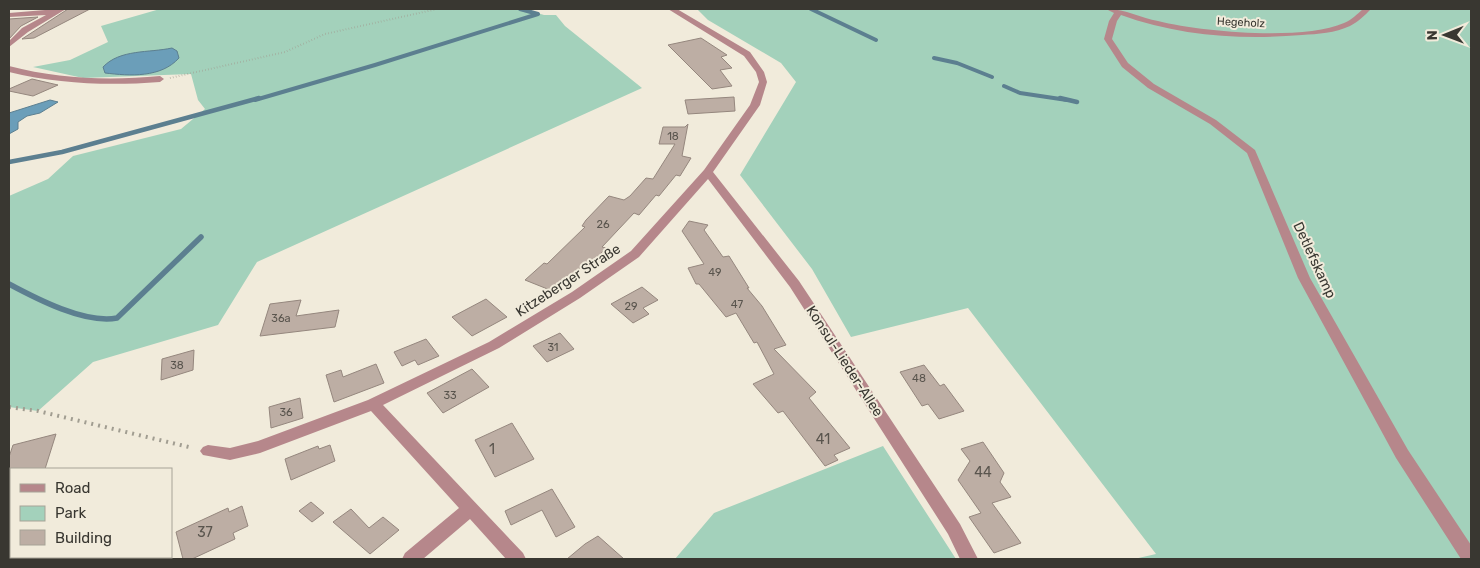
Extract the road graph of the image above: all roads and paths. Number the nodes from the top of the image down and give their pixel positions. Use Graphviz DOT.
graph roads {
  1 [pos="437,9"];
  2 [pos="672,9"];
  3 [pos="1110,9"];
  4 [pos="1367,9"];
  5 [pos="59,10"];
  6 [pos="1119,12"];
  7 [pos="9,15"];
  8 [pos="9,45"];
  9 [pos="9,69"];
  10 [pos="160,79"];
  11 [pos="708,172"];
  12 [pos="373,404"];
  13 [pos="9,407"];
  14 [pos="208,451"];
  15 [pos="470,509"];
  16 [pos="411,559"];
  17 [pos="518,559"];
  18 [pos="969,559"];
  19 [pos="1471,559"];
  1 -- 10 [label="path"];
  2 -- 11 [label="street, Kitzeberger Straße"];
  3 -- 6 [label="street, Hegeholz"];
  4 -- 6 [label="street, Hegeholz"];
  5 -- 7 [label="street"];
  5 -- 8 [label="street"];
  6 -- 19 [label="street, Detlefskamp"];
  9 -- 10 [label="street"];
  11 -- 12 [label="street, Kitzeberger Straße"];
  11 -- 18 [label="street, Konsul-Lieder-Allee"];
  12 -- 14 [label="street, Kitzeberger Straße"];
  12 -- 15 [label="street"];
  13 -- 14 [label="path"];
  15 -- 16 [label="street"];
  15 -- 17 [label="street"];
}
